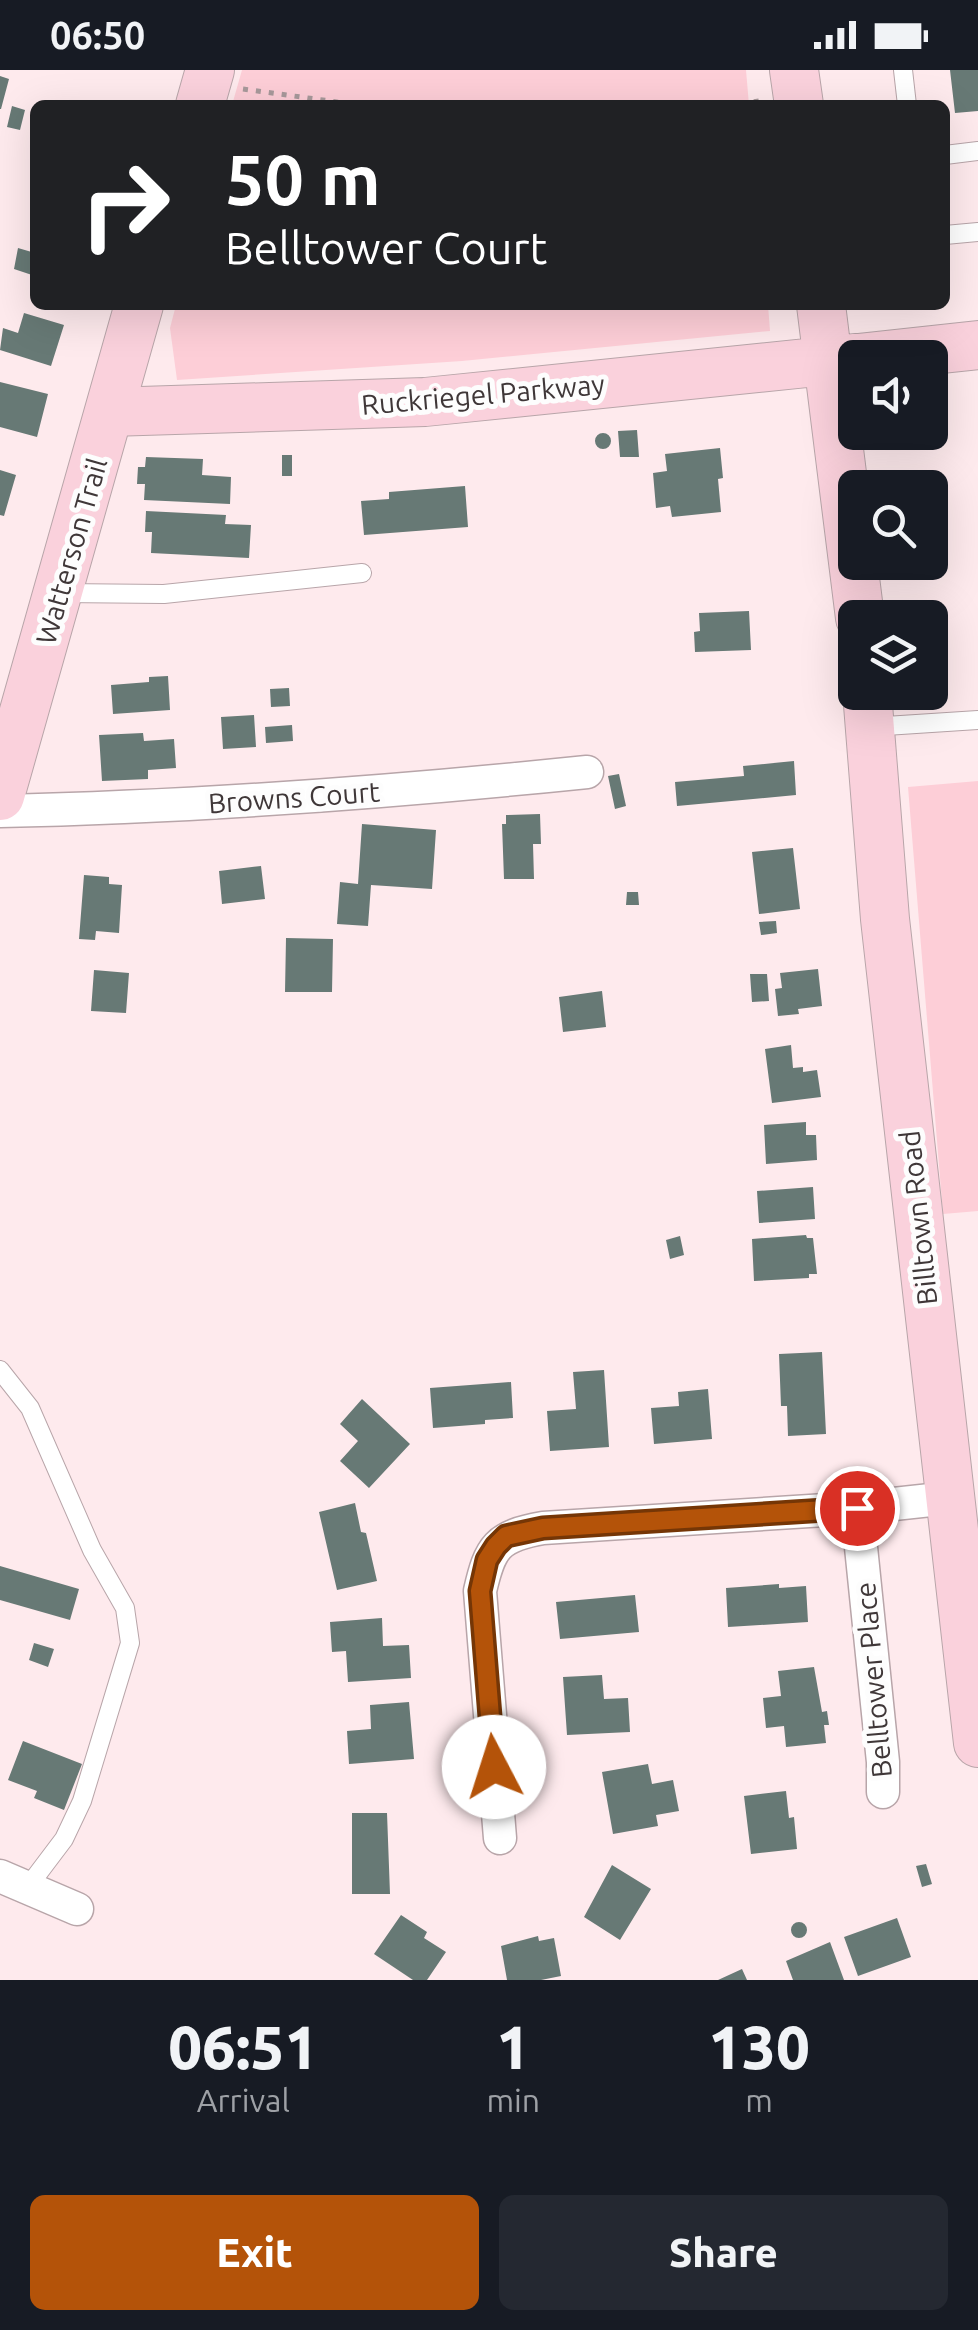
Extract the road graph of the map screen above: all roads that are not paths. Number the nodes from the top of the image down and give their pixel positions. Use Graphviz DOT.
graph roads {
  1 [pos="794,70"];
  2 [pos="903,70"];
  3 [pos="797,100"];
  4 [pos="906,100"];
  5 [pos="978,152"];
  6 [pos="950,155"];
  7 [pos="978,232"];
  8 [pos="950,235"];
  9 [pos="138,310"];
  10 [pos="824,310"];
  11 [pos="838,340"];
  12 [pos="978,345"];
  13 [pos="948,348"];
  14 [pos="838,360"];
  15 [pos="110,412"];
  16 [pos="852,450"];
  17 [pos="362,572"];
  18 [pos="59,592"];
  19 [pos="859,600"];
  20 [pos="868,710"];
  21 [pos="978,720"];
  22 [pos="587,772"];
  23 [pos="0,796"];
  24 [pos="0,810"];
  25 [pos="0,1370"];
  26 [pos="950,1498"];
  27 [pos="857,1508"];
  28 [pos="978,1743"];
  29 [pos="883,1792"];
  30 [pos="500,1838"];
  31 [pos="14,1882"];
  32 [pos="77,1909"];
  1 -- 3 [label="main road"];
  2 -- 4 [label="lane"];
  5 -- 6 [label="lane"];
  7 -- 8 [label="lane"];
  9 -- 15 [label="main road, Watterson Trail"];
  10 -- 11 [label="main road"];
  12 -- 13 [label="main road, Ruckriegel Parkway"];
  14 -- 15 [label="main road, Ruckriegel Parkway"];
  15 -- 18 [label="main road, Watterson Trail"];
  16 -- 19 [label="main road"];
  17 -- 18 [label="lane"];
  18 -- 23 [label="main road, Watterson Trail"];
  20 -- 21 [label="lane"];
  20 -- 26 [label="main road, Billtown Road"];
  22 -- 24 [label="street, Browns Court"];
  25 -- 31 [label="lane"];
  26 -- 27 [label="street"];
  26 -- 28 [label="main road, Billtown Road"];
  27 -- 29 [label="street, Belltower Place"];
  27 -- 30 [label="street"];
  31 -- 32 [label="street"];
}
